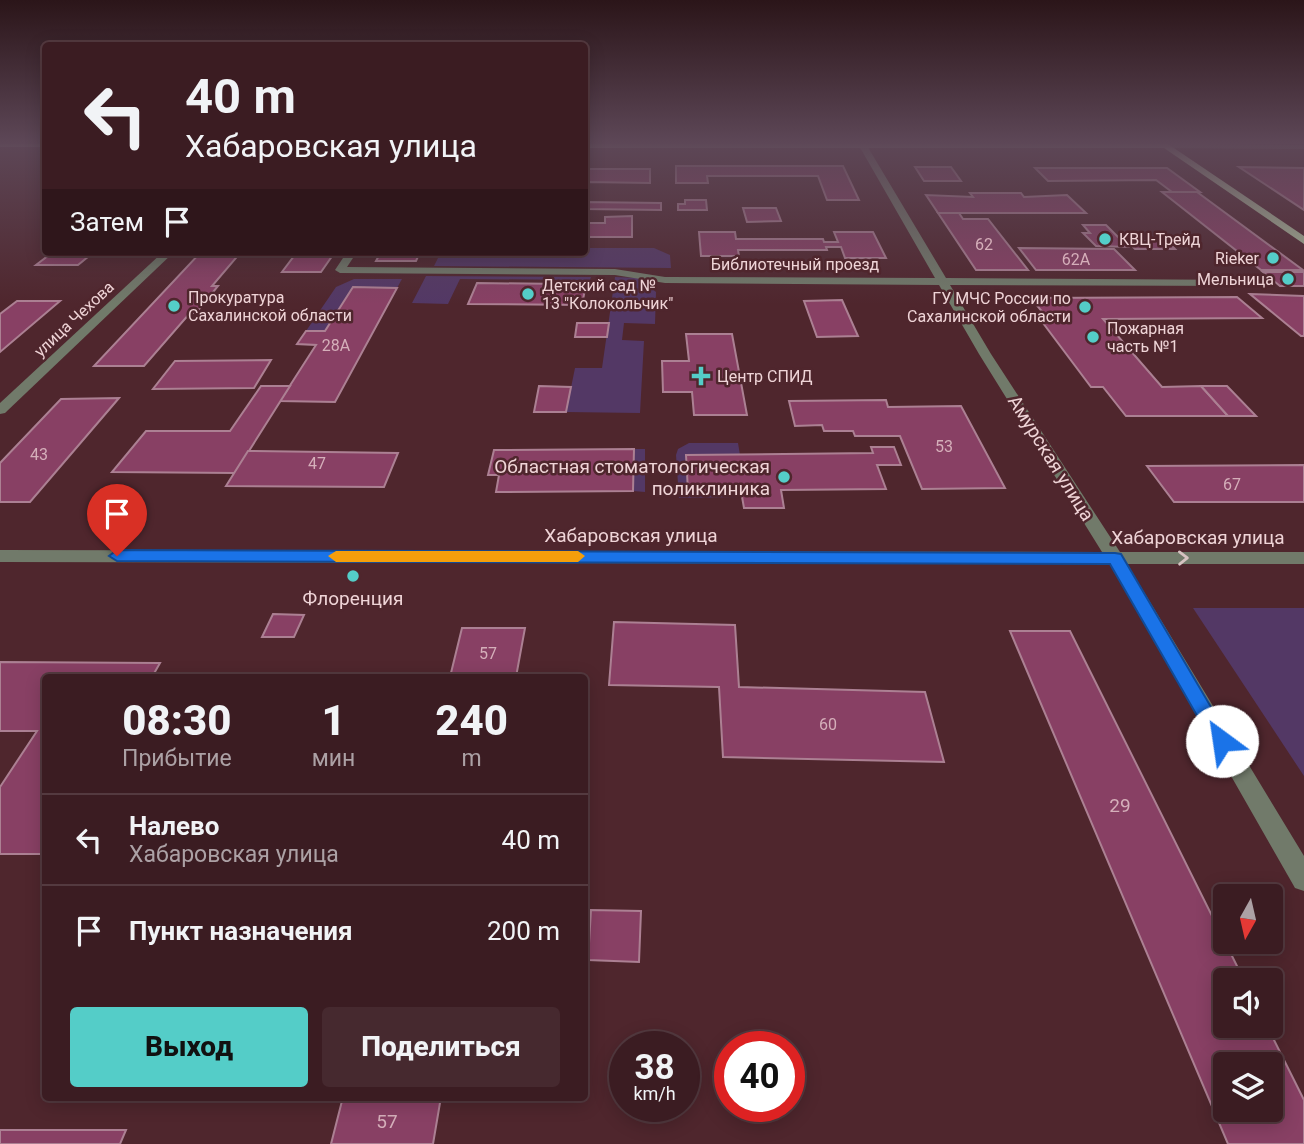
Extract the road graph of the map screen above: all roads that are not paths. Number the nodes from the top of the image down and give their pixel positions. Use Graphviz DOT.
graph roads {
  1 [pos="894,197"];
  2 [pos="1240,197"];
  3 [pos="1304,241"];
  4 [pos="165,256"];
  5 [pos="349,256"];
  6 [pos="942,280"];
  7 [pos="1252,283"];
  8 [pos="0,410"];
  9 [pos="0,556"];
  10 [pos="1115,558"];
  11 [pos="1304,558"];
  12 [pos="1304,879"];
  1 -- 6 [label="street, Амурская улица"];
  2 -- 3 [label="main road"];
  4 -- 8 [label="street, улица Чехова"];
  5 -- 6 [label="street, Библиотечный проезд"];
  6 -- 7 [label="street, Библиотечный проезд"];
  6 -- 10 [label="street, Амурская улица"];
  9 -- 10 [label="street, Хабаровская улица"];
  10 -- 11 [label="street, Хабаровская улица, one-way"];
  10 -- 12 [label="street, Амурская улица"];
}
